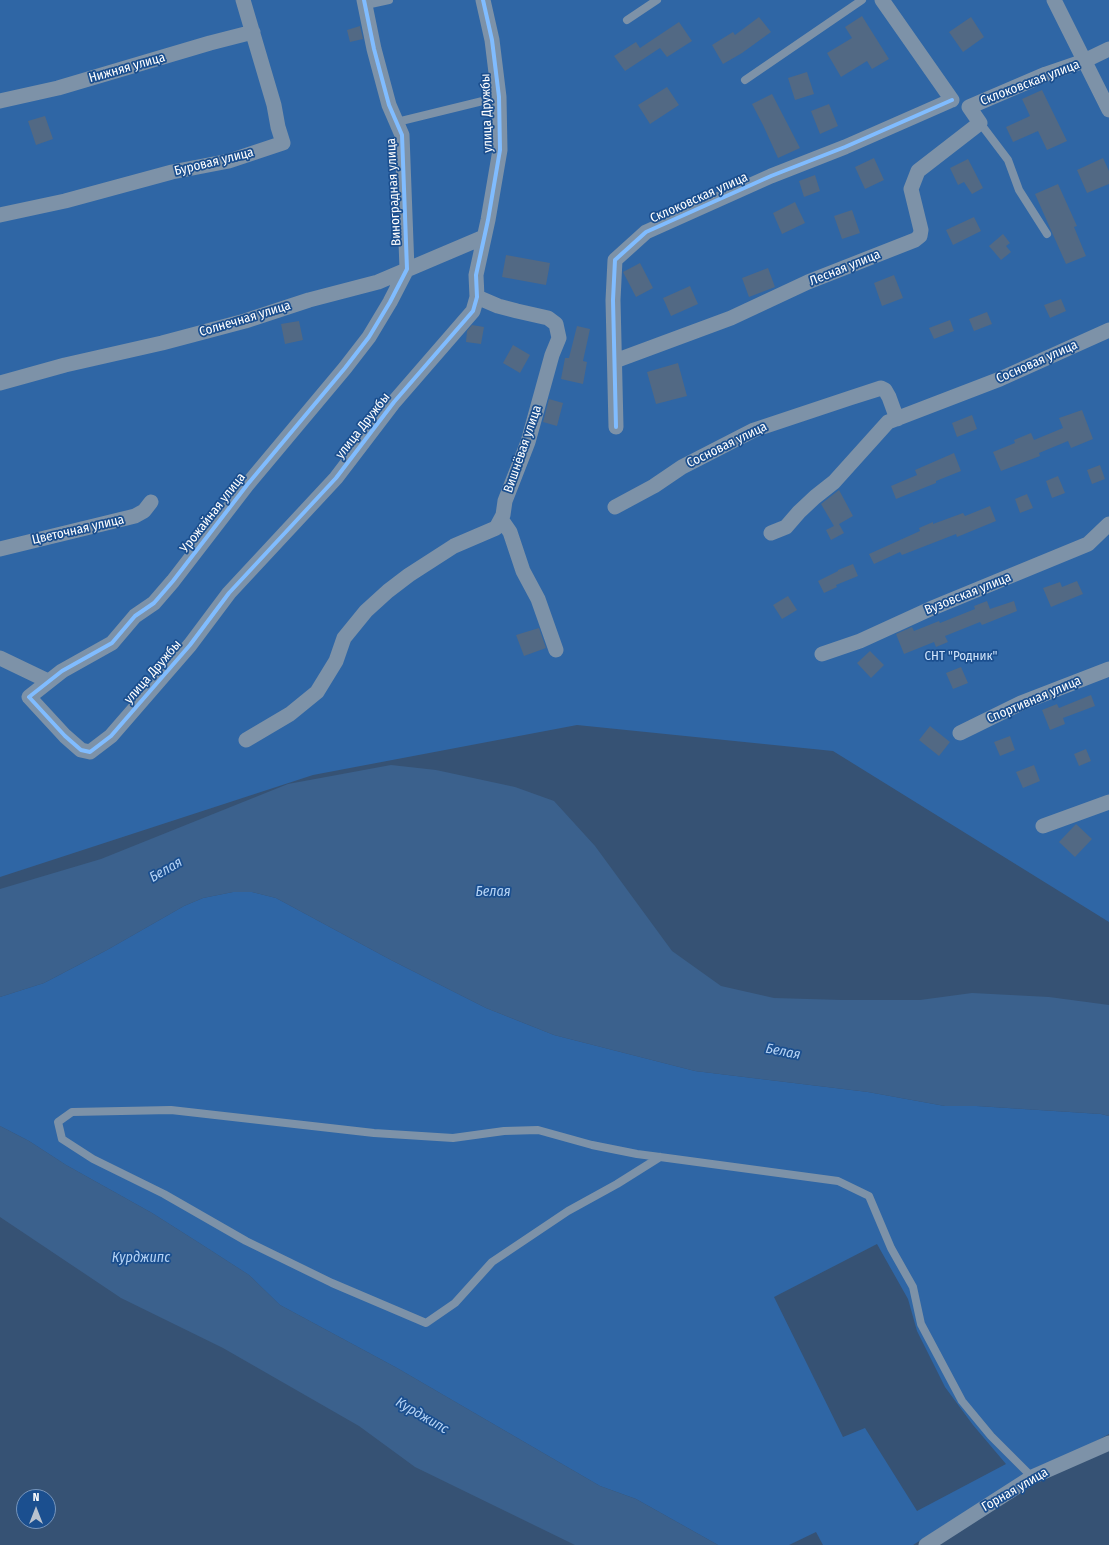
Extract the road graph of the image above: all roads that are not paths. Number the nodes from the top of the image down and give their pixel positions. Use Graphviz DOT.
graph roads {
  1 [pos="243,0"];
  2 [pos="389,0"];
  3 [pos="483,0"];
  4 [pos="657,0"];
  5 [pos="862,0"];
  6 [pos="882,0"];
  7 [pos="1054,0"];
  8 [pos="365,3"];
  9 [pos="627,20"];
  10 [pos="253,32"];
  11 [pos="1109,49"];
  12 [pos="1084,61"];
  13 [pos="745,80"];
  14 [pos="499,97"];
  15 [pos="952,100"];
  16 [pos="0,101"];
  17 [pos="969,107"];
  18 [pos="1109,110"];
  19 [pos="397,122"];
  20 [pos="980,123"];
  21 [pos="0,216"];
  22 [pos="1047,234"];
  23 [pos="484,238"];
  24 [pos="407,269"];
  25 [pos="478,296"];
  26 [pos="1109,330"];
  27 [pos="615,361"];
  28 [pos="0,383"];
  29 [pos="897,418"];
  30 [pos="616,426"];
  31 [pos="151,502"];
  32 [pos="615,507"];
  33 [pos="501,519"];
  34 [pos="1109,524"];
  35 [pos="771,533"];
  36 [pos="0,549"];
  37 [pos="556,650"];
  38 [pos="822,654"];
  39 [pos="0,658"];
  40 [pos="1109,669"];
  41 [pos="48,681"];
  42 [pos="29,697"];
  43 [pos="960,733"];
  44 [pos="246,740"];
  45 [pos="1109,802"];
  46 [pos="1043,826"];
  47 [pos="660,1157"];
  48 [pos="1109,1443"];
  49 [pos="1032,1477"];
  50 [pos="926,1545"];
  1 -- 10 [label="street, Буровая улица"];
  2 -- 8 [label="lane, Виноградная улица"];
  3 -- 14 [label="street, улица Дружбы"];
  4 -- 9 [label="lane"];
  5 -- 13 [label="lane"];
  6 -- 15 [label="street"];
  7 -- 12 [label="street"];
  8 -- 19 [label="street, Виноградная улица"];
  10 -- 16 [label="street, Нижняя улица"];
  10 -- 21 [label="street, Буровая улица"];
  11 -- 12 [label="street"];
  12 -- 17 [label="street, Склоковская улица"];
  12 -- 18 [label="street, Склоковская улица"];
  14 -- 19 [label="lane, Виноградная улица"];
  14 -- 23 [label="street, улица Дружбы"];
  15 -- 17 [label="street"];
  15 -- 27 [label="street, Склоковская улица"];
  17 -- 20 [label="street"];
  19 -- 24 [label="street, Виноградная улица"];
  20 -- 22 [label="lane"];
  20 -- 27 [label="street, Лесная улица"];
  23 -- 24 [label="street, Солнечная улица"];
  23 -- 25 [label="street, улица Дружбы"];
  24 -- 28 [label="street, Солнечная улица"];
  24 -- 41 [label="street, Урожайная улица"];
  25 -- 33 [label="street, Вишнёвая улица"];
  25 -- 42 [label="street, улица Дружбы"];
  26 -- 29 [label="street, Сосновая улица"];
  27 -- 30 [label="street, Склоковская улица"];
  29 -- 32 [label="street, Сосновая улица"];
  29 -- 35 [label="street, Сосновая улица"];
  31 -- 36 [label="street, Цветочная улица"];
  33 -- 37 [label="street"];
  33 -- 44 [label="street"];
  34 -- 38 [label="street, Вузовская улица"];
  39 -- 41 [label="street"];
  40 -- 43 [label="street, Спортивная улица"];
  41 -- 42 [label="street, Урожайная улица"];
  45 -- 46 [label="street"];
  47 -- 47 [label="lane"];
  47 -- 49 [label="lane"];
  48 -- 49 [label="street, Горная улица"];
  49 -- 50 [label="street, Горная улица"];
}
